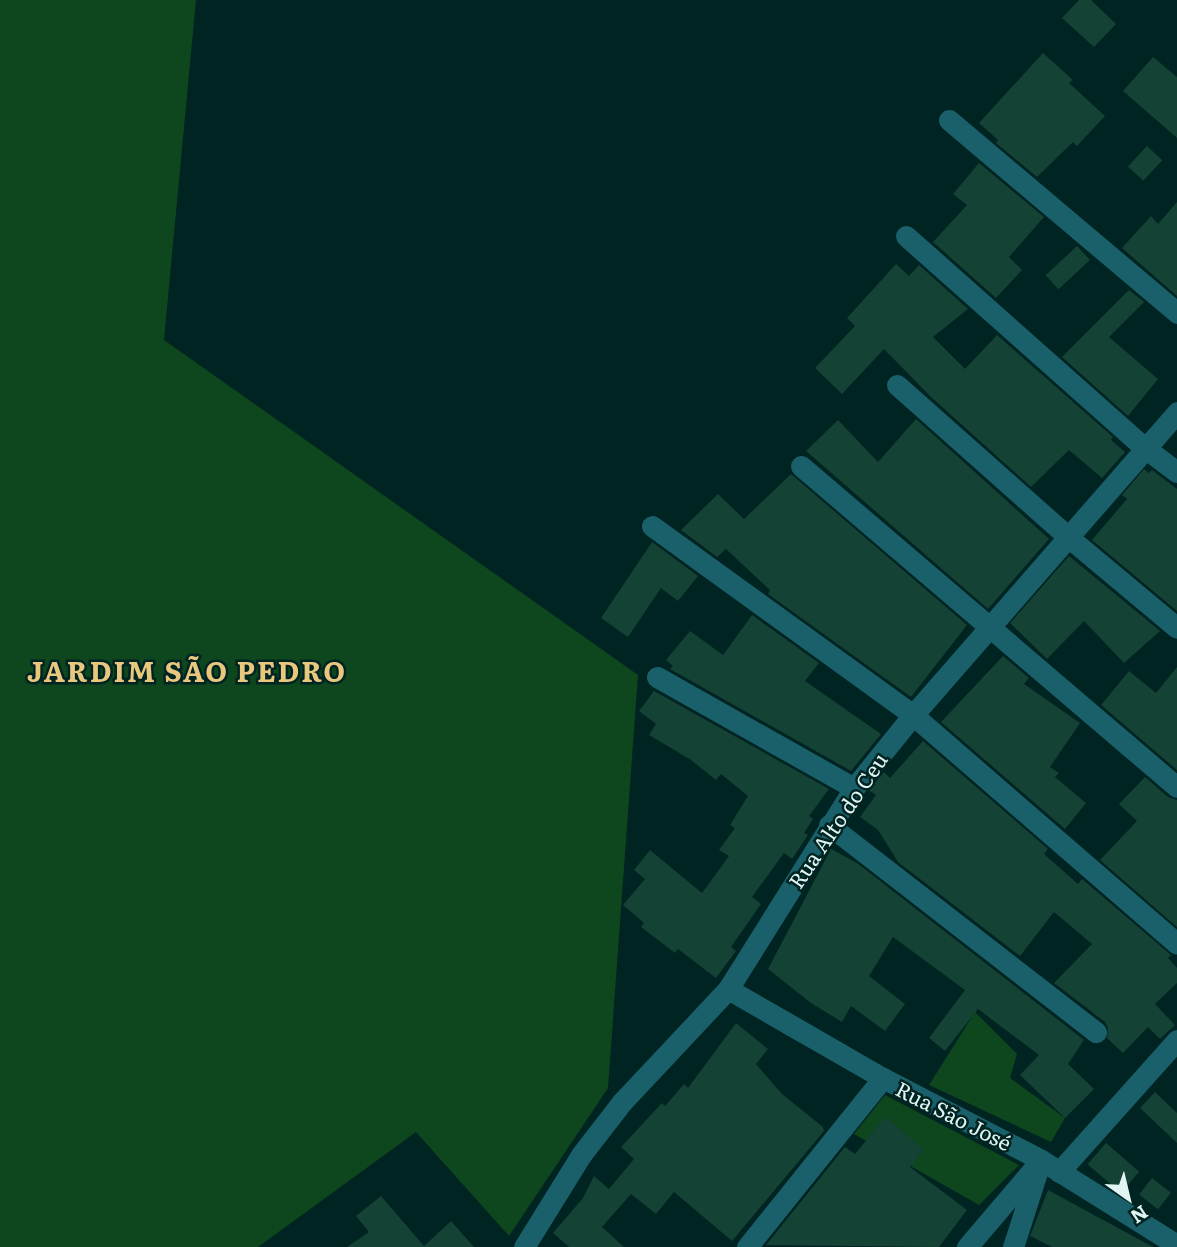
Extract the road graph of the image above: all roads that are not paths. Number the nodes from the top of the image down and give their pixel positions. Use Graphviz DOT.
graph roads {
  1 [pos="949,120"];
  2 [pos="906,236"];
  3 [pos="1177,313"];
  4 [pos="897,385"];
  5 [pos="1177,412"];
  6 [pos="1145,448"];
  7 [pos="801,466"];
  8 [pos="1177,472"];
  9 [pos="652,526"];
  10 [pos="1067,536"];
  11 [pos="990,628"];
  12 [pos="1177,628"];
  13 [pos="657,677"];
  14 [pos="913,715"];
  15 [pos="1177,787"];
  16 [pos="854,788"];
  17 [pos="829,825"];
  18 [pos="1177,944"];
  19 [pos="728,989"];
  20 [pos="1096,1032"];
  21 [pos="1177,1040"];
  22 [pos="883,1078"];
  23 [pos="1050,1166"];
  24 [pos="1175,1241"];
  25 [pos="524,1247"];
  26 [pos="747,1247"];
  27 [pos="967,1247"];
  28 [pos="1013,1247"];
  1 -- 3 [label="street"];
  2 -- 6 [label="street"];
  4 -- 10 [label="street"];
  5 -- 6 [label="street, Rua Alto do Ceu"];
  6 -- 8 [label="street"];
  6 -- 10 [label="street, Rua Alto do Ceu"];
  7 -- 11 [label="street"];
  9 -- 14 [label="street"];
  10 -- 11 [label="street, Rua Alto do Ceu"];
  10 -- 12 [label="street"];
  11 -- 14 [label="street, Rua Alto do Ceu"];
  11 -- 15 [label="street"];
  13 -- 16 [label="street"];
  14 -- 16 [label="street, Rua Alto do Ceu"];
  14 -- 18 [label="street"];
  16 -- 17 [label="street, Rua Alto do Ceu"];
  17 -- 19 [label="street, Rua Alto do Ceu"];
  17 -- 20 [label="street"];
  19 -- 22 [label="street, Rua São José"];
  19 -- 25 [label="street, Rua Alto do Ceu"];
  21 -- 23 [label="street"];
  22 -- 23 [label="street, Rua São José"];
  22 -- 26 [label="street"];
  23 -- 24 [label="street, Rua São José"];
  23 -- 27 [label="street"];
  23 -- 28 [label="street"];
}
